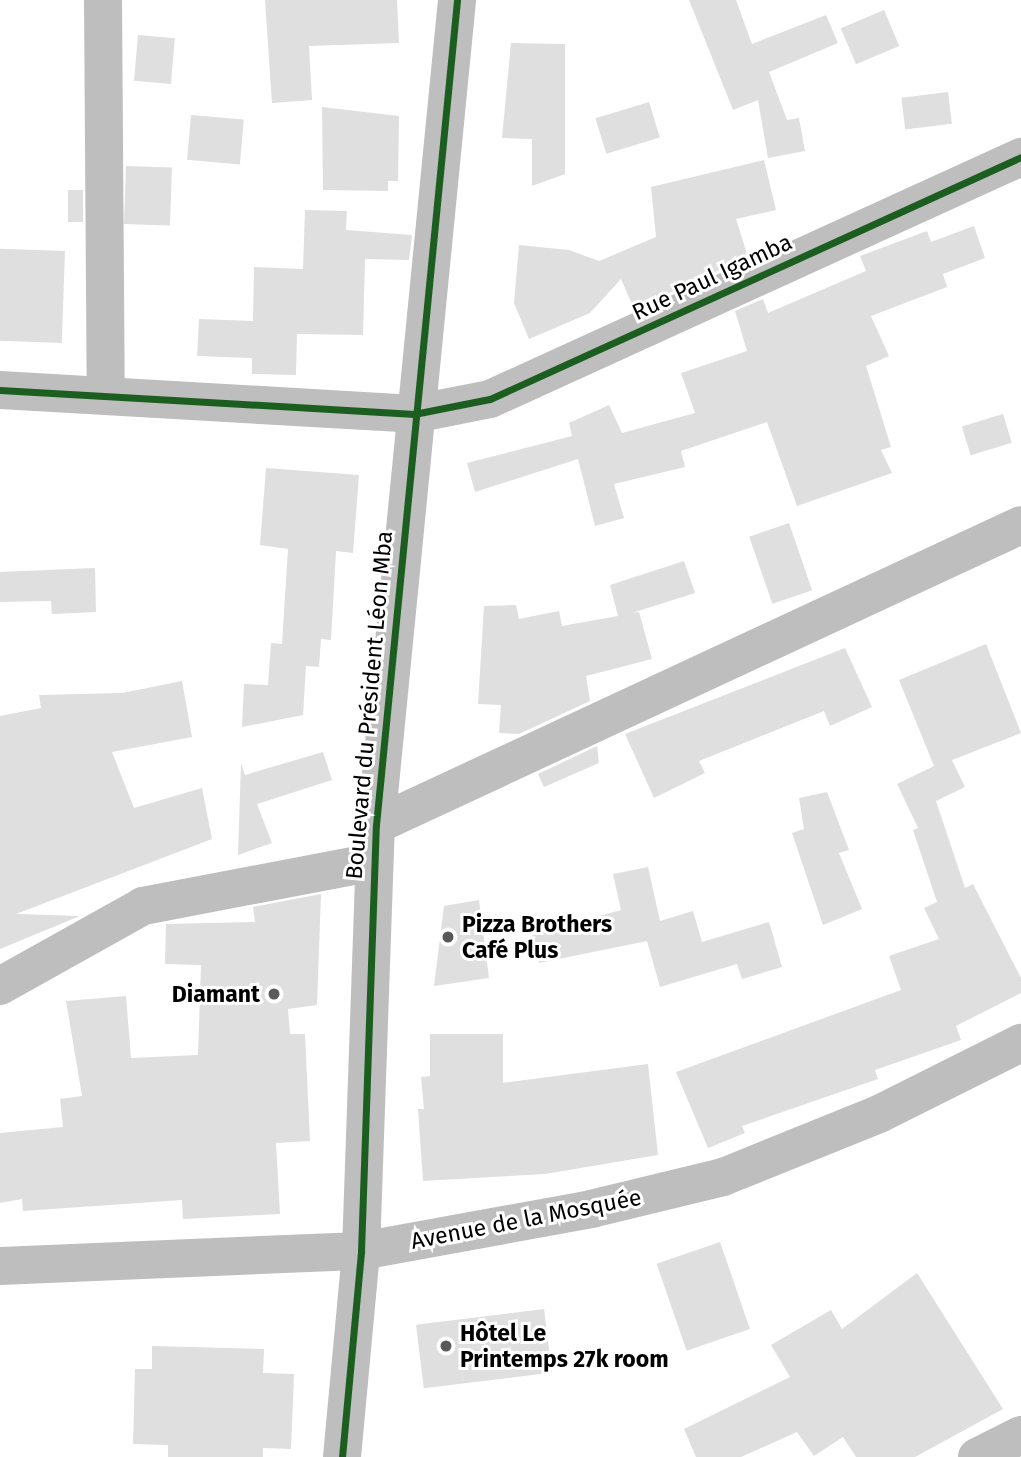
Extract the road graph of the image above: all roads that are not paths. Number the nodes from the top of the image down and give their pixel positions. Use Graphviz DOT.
graph roads {
  1 [pos="103,0"];
  2 [pos="457,0"];
  3 [pos="1021,157"];
  4 [pos="0,390"];
  5 [pos="106,394"];
  6 [pos="414,414"];
  7 [pos="1021,525"];
  8 [pos="375,843"];
  9 [pos="0,986"];
  10 [pos="1021,1043"];
  11 [pos="361,1251"];
  12 [pos="0,1266"];
  13 [pos="1021,1434"];
  14 [pos="342,1457"];
  15 [pos="977,1457"];
  1 -- 5 [label="street"];
  2 -- 6 [label="street, Boulevard du Président Léon Mba"];
  3 -- 6 [label="street, Rue Paul Igamba"];
  4 -- 5 [label="street, Rue Paul Igamba"];
  5 -- 6 [label="street, Rue Paul Igamba"];
  6 -- 8 [label="street, Boulevard du Président Léon Mba"];
  7 -- 8 [label="street"];
  8 -- 9 [label="street"];
  8 -- 11 [label="street, Boulevard du Président Léon Mba"];
  10 -- 11 [label="street, Avenue de la Mosquée"];
  11 -- 12 [label="street, Avenue de la Mosquée"];
  11 -- 14 [label="street, Boulevard du Président Léon Mba"];
  13 -- 15 [label="street"];
}
